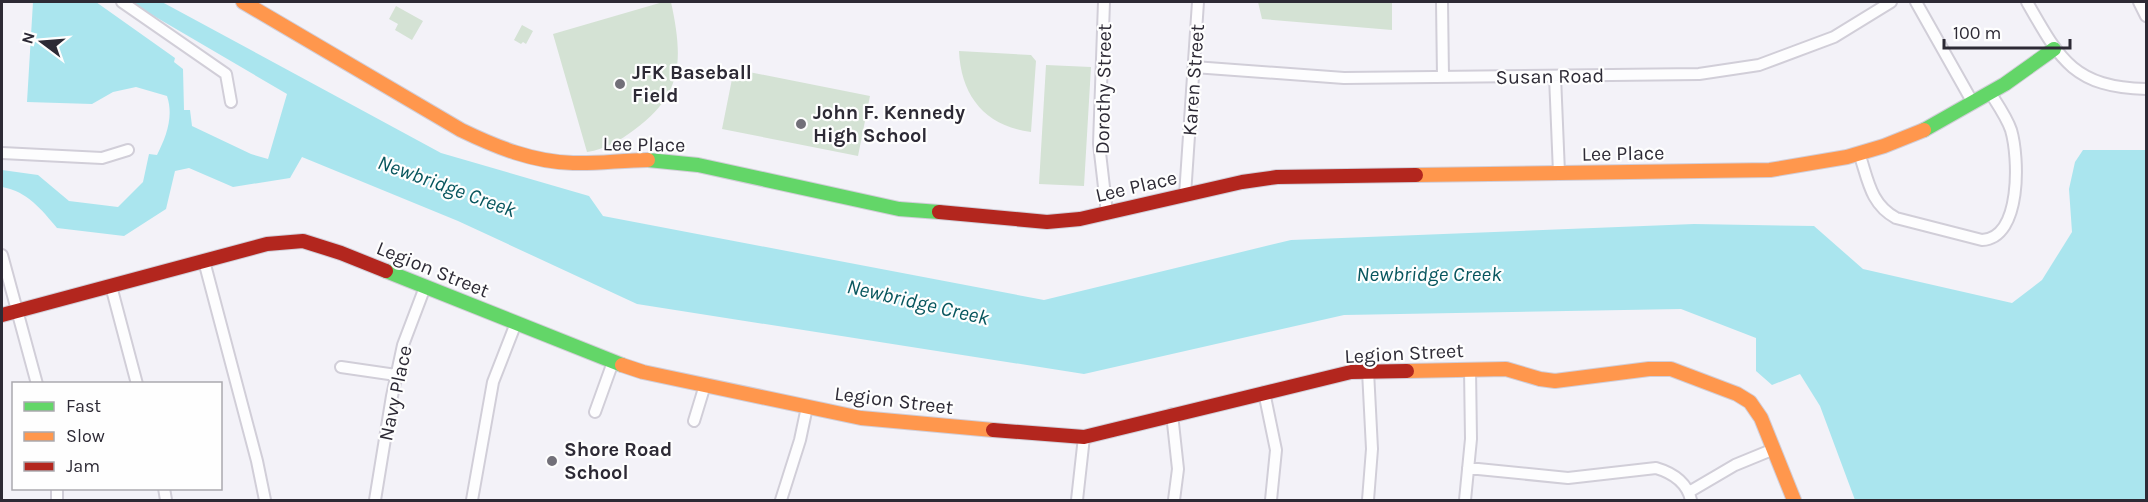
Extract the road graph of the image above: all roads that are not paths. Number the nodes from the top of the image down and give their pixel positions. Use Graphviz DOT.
graph roads {
  1 [pos="122,2"];
  2 [pos="243,2"];
  3 [pos="1104,2"];
  4 [pos="1198,2"];
  5 [pos="1442,2"];
  6 [pos="1891,2"];
  7 [pos="1916,2"];
  8 [pos="2027,2"];
  9 [pos="2139,2"];
  10 [pos="2146,16"];
  11 [pos="2054,49"];
  12 [pos="1194,67"];
  13 [pos="1555,76"];
  14 [pos="1443,77"];
  15 [pos="2146,89"];
  16 [pos="1991,94"];
  17 [pos="231,102"];
  18 [pos="1973,103"];
  19 [pos="128,150"];
  20 [pos="2,153"];
  21 [pos="1859,153"];
  22 [pos="1559,173"];
  23 [pos="1185,195"];
  24 [pos="1107,213"];
  25 [pos="2,255"];
  26 [pos="204,261"];
  27 [pos="111,286"];
  28 [pos="425,287"];
  29 [pos="18,311"];
  30 [pos="2,315"];
  31 [pos="516,323"];
  32 [pos="613,362"];
  33 [pos="341,367"];
  34 [pos="1470,369"];
  35 [pos="1368,371"];
  36 [pos="396,375"];
  37 [pos="36,382"];
  38 [pos="135,382"];
  39 [pos="705,385"];
  40 [pos="1264,392"];
  41 [pos="807,407"];
  42 [pos="595,412"];
  43 [pos="1172,414"];
  44 [pos="694,421"];
  45 [pos="1084,436"];
  46 [pos="1774,448"];
  47 [pos="1468,468"];
  48 [pos="1690,496"];
  49 [pos="265,501"];
  50 [pos="375,501"];
  51 [pos="472,501"];
  52 [pos="781,501"];
  53 [pos="1077,501"];
  54 [pos="1174,501"];
  55 [pos="1271,501"];
  56 [pos="1368,501"];
  57 [pos="1465,501"];
  58 [pos="1794,501"];
  1 -- 17 [label="street"];
  2 -- 24 [label="street, Lee Place"];
  3 -- 24 [label="street, Dorothy Street"];
  4 -- 12 [label="street, Karen Street"];
  5 -- 14 [label="street"];
  6 -- 13 [label="street, Susan Road"];
  7 -- 18 [label="street"];
  8 -- 11 [label="street"];
  9 -- 10 [label="street"];
  11 -- 15 [label="street"];
  11 -- 16 [label="street, Lee Place"];
  12 -- 14 [label="street, Susan Road"];
  12 -- 23 [label="street, Karen Street"];
  13 -- 14 [label="street, Susan Road"];
  13 -- 22 [label="street"];
  16 -- 18 [label="street, Lee Place"];
  16 -- 21 [label="street"];
  18 -- 21 [label="street, Lee Place"];
  19 -- 20 [label="street"];
  21 -- 22 [label="street, Lee Place"];
  22 -- 23 [label="street, Lee Place"];
  23 -- 24 [label="street, Lee Place"];
  25 -- 29 [label="street"];
  26 -- 27 [label="street, Legion Street"];
  26 -- 28 [label="street, Legion Street"];
  26 -- 49 [label="street"];
  27 -- 29 [label="street, Legion Street"];
  27 -- 38 [label="street"];
  28 -- 31 [label="street, Legion Street"];
  28 -- 36 [label="street, Navy Place"];
  29 -- 30 [label="street, Legion Street"];
  29 -- 37 [label="street"];
  31 -- 32 [label="street, Legion Street"];
  31 -- 51 [label="street"];
  32 -- 39 [label="street, Legion Street"];
  32 -- 42 [label="street"];
  33 -- 36 [label="street"];
  34 -- 35 [label="street, Legion Street"];
  34 -- 46 [label="street, Legion Street"];
  34 -- 47 [label="street"];
  35 -- 40 [label="street, Legion Street"];
  35 -- 56 [label="street"];
  36 -- 50 [label="street, Navy Place"];
  39 -- 41 [label="street, Legion Street"];
  39 -- 44 [label="street"];
  40 -- 43 [label="street, Legion Street"];
  40 -- 55 [label="street"];
  41 -- 45 [label="street, Legion Street"];
  41 -- 52 [label="street"];
  43 -- 45 [label="street, Legion Street"];
  43 -- 54 [label="street"];
  45 -- 53 [label="street"];
  46 -- 48 [label="street"];
  46 -- 58 [label="street, Legion Street"];
  47 -- 48 [label="street"];
  47 -- 57 [label="street"];
}
